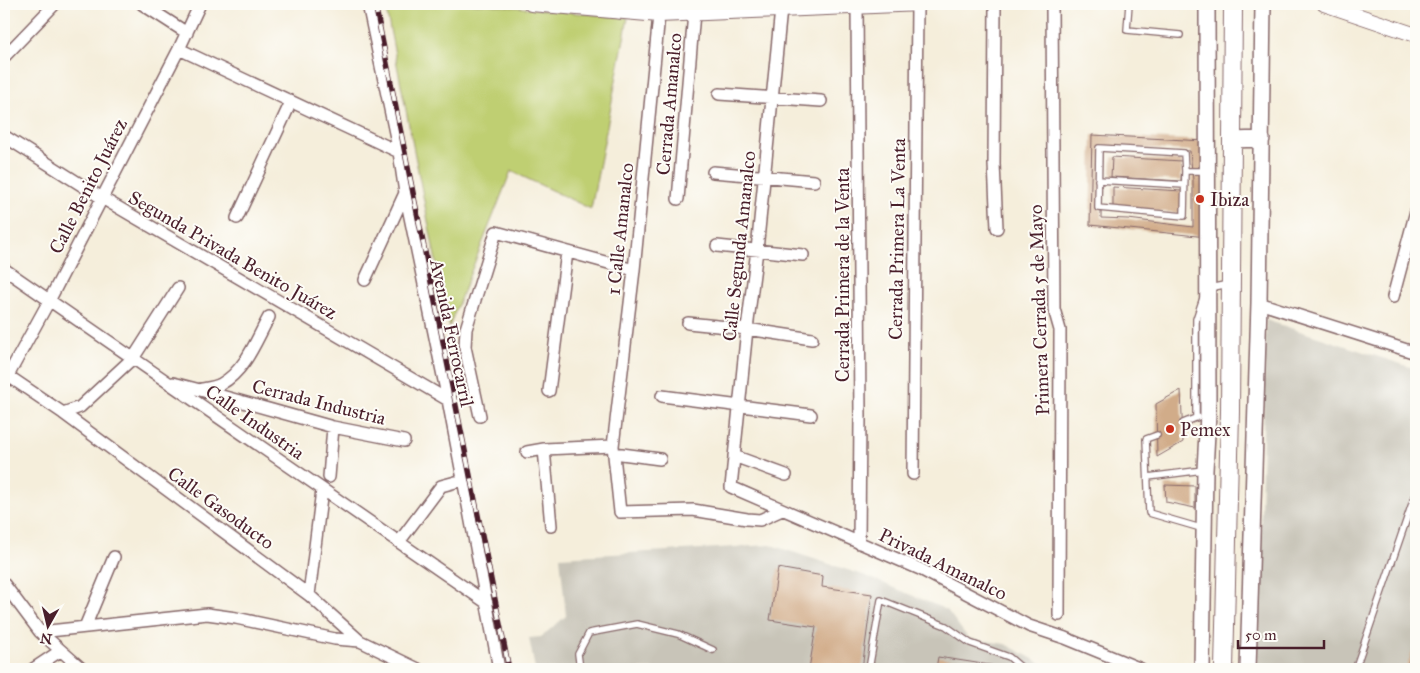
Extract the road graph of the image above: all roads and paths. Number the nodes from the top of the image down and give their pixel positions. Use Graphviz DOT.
graph roads {
  1 [pos="55,4"];
  2 [pos="142,4"];
  3 [pos="200,4"];
  4 [pos="368,4"];
  5 [pos="531,4"];
  6 [pos="917,4"];
  7 [pos="921,4"];
  8 [pos="995,4"];
  9 [pos="1052,4"];
  10 [pos="1129,4"];
  11 [pos="1207,4"];
  12 [pos="1233,4"];
  13 [pos="1263,4"];
  14 [pos="1324,4"];
  15 [pos="857,6"];
  16 [pos="605,7"];
  17 [pos="736,8"];
  18 [pos="661,9"];
  19 [pos="781,9"];
  20 [pos="694,13"];
  21 [pos="187,33"];
  22 [pos="1180,35"];
  23 [pos="1416,35"];
  24 [pos="179,49"];
  25 [pos="4,57"];
  26 [pos="719,94"];
  27 [pos="772,98"];
  28 [pos="821,101"];
  29 [pos="292,102"];
  30 [pos="4,136"];
  31 [pos="1262,139"];
  32 [pos="1232,147"];
  33 [pos="399,152"];
  34 [pos="1207,155"];
  35 [pos="1185,171"];
  36 [pos="1208,171"];
  37 [pos="713,172"];
  38 [pos="764,176"];
  39 [pos="1098,180"];
  40 [pos="814,181"];
  41 [pos="1184,185"];
  42 [pos="405,193"];
  43 [pos="102,198"];
  44 [pos="678,199"];
  45 [pos="1416,211"];
  46 [pos="237,218"];
  47 [pos="997,228"];
  48 [pos="717,246"];
  49 [pos="757,250"];
  50 [pos="567,252"];
  51 [pos="804,255"];
  52 [pos="4,269"];
  53 [pos="634,270"];
  54 [pos="365,280"];
  55 [pos="1231,283"];
  56 [pos="178,288"];
  57 [pos="1209,288"];
  58 [pos="1393,297"];
  59 [pos="49,301"];
  60 [pos="1259,303"];
  61 [pos="269,317"];
  62 [pos="688,323"];
  63 [pos="747,329"];
  64 [pos="812,339"];
  65 [pos="1416,353"];
  66 [pos="134,357"];
  67 [pos="5,377"];
  68 [pos="168,382"];
  69 [pos="200,390"];
  70 [pos="549,391"];
  71 [pos="662,396"];
  72 [pos="448,400"];
  73 [pos="740,407"];
  74 [pos="62,413"];
  75 [pos="1214,414"];
  76 [pos="480,416"];
  77 [pos="811,416"];
  78 [pos="1183,423"];
  79 [pos="333,427"];
  80 [pos="1157,435"];
  81 [pos="404,441"];
  82 [pos="544,449"];
  83 [pos="614,450"];
  84 [pos="527,452"];
  85 [pos="734,456"];
  86 [pos="660,459"];
  87 [pos="1205,470"];
  88 [pos="913,474"];
  89 [pos="786,475"];
  90 [pos="329,477"];
  91 [pos="1148,477"];
  92 [pos="463,480"];
  93 [pos="731,486"];
  94 [pos="322,490"];
  95 [pos="1416,492"];
  96 [pos="782,510"];
  97 [pos="551,526"];
  98 [pos="1205,529"];
  99 [pos="398,542"];
  100 [pos="859,543"];
  101 [pos="114,557"];
  102 [pos="4,584"];
  103 [pos="309,595"];
  104 [pos="487,603"];
  105 [pos="1059,616"];
  106 [pos="85,627"];
  107 [pos="40,632"];
  108 [pos="360,641"];
  109 [pos="713,650"];
  110 [pos="60,651"];
  111 [pos="1356,667"];
  112 [pos="33,669"];
  113 [pos="82,669"];
  114 [pos="418,669"];
  115 [pos="499,669"];
  116 [pos="580,669"];
  117 [pos="869,669"];
  118 [pos="1022,669"];
  119 [pos="1141,669"];
  120 [pos="1202,669"];
  121 [pos="1224,669"];
  122 [pos="1248,669"];
  1 -- 25 [label="street"];
  2 -- 21 [label="street"];
  3 -- 21 [label="street, Calle Benito Juárez"];
  4 -- 33 [label="street, Avenida Ferrocarril"];
  5 -- 16 [label="street"];
  6 -- 7 [label="street"];
  6 -- 15 [label="street"];
  6 -- 88 [label="street, Cerrada Primera La Venta"];
  8 -- 47 [label="street"];
  9 -- 105 [label="street, Primera Cerrada 5 de Mayo"];
  10 -- 22 [label="lane"];
  11 -- 34 [label="main road"];
  12 -- 32 [label="main road"];
  13 -- 31 [label="main road"];
  14 -- 23 [label="street"];
  15 -- 19 [label="street"];
  15 -- 100 [label="street, Cerrada Primera de la Venta"];
  16 -- 18 [label="street"];
  17 -- 19 [label="street"];
  17 -- 20 [label="street"];
  18 -- 20 [label="street"];
  18 -- 53 [label="street, 1 Calle Amanalco"];
  19 -- 27 [label="street, Calle Segunda Amanalco"];
  20 -- 44 [label="street, Cerrada Amanalco"];
  21 -- 24 [label="street, Calle Benito Juárez"];
  24 -- 29 [label="street"];
  24 -- 43 [label="street, Calle Benito Juárez"];
  26 -- 27 [label="street"];
  27 -- 28 [label="street"];
  27 -- 38 [label="street, Calle Segunda Amanalco"];
  29 -- 33 [label="street"];
  29 -- 46 [label="street"];
  30 -- 43 [label="street, Segunda Privada Benito Juárez"];
  31 -- 32 [label="main road"];
  31 -- 60 [label="main road"];
  32 -- 34 [label="main road"];
  32 -- 55 [label="main road"];
  33 -- 42 [label="street, Avenida Ferrocarril"];
  34 -- 36 [label="main road"];
  35 -- 36 [label="lane"];
  35 -- 39 [label="lane"];
  35 -- 41 [label="lane"];
  36 -- 57 [label="main road"];
  37 -- 38 [label="street"];
  38 -- 40 [label="street"];
  38 -- 49 [label="street, Calle Segunda Amanalco"];
  39 -- 41 [label="lane"];
  39 -- 41 [label="lane"];
  42 -- 54 [label="street"];
  42 -- 72 [label="street, Avenida Ferrocarril"];
  43 -- 59 [label="street, Calle Benito Juárez"];
  43 -- 72 [label="street, Segunda Privada Benito Juárez"];
  45 -- 58 [label="street"];
  48 -- 49 [label="street"];
  49 -- 51 [label="street"];
  49 -- 63 [label="street, Calle Segunda Amanalco"];
  50 -- 53 [label="street"];
  50 -- 70 [label="street"];
  50 -- 76 [label="street"];
  52 -- 59 [label="street, Calle Industria"];
  53 -- 83 [label="street, 1 Calle Amanalco"];
  55 -- 57 [label="lane"];
  55 -- 75 [label="main road"];
  56 -- 66 [label="street"];
  57 -- 75 [label="main road"];
  59 -- 66 [label="street, Calle Industria"];
  59 -- 67 [label="street, Calle Benito Juárez"];
  60 -- 65 [label="street"];
  60 -- 122 [label="main road"];
  61 -- 69 [label="street"];
  62 -- 63 [label="street"];
  63 -- 64 [label="street"];
  63 -- 73 [label="street, Calle Segunda Amanalco"];
  66 -- 68 [label="street, Calle Industria"];
  66 -- 74 [label="street"];
  67 -- 74 [label="street, Calle Gasoducto"];
  68 -- 69 [label="street, Cerrada Industria"];
  68 -- 94 [label="street, Calle Industria"];
  69 -- 79 [label="street, Cerrada Industria"];
  71 -- 73 [label="street"];
  72 -- 92 [label="street, Avenida Ferrocarril"];
  73 -- 77 [label="street"];
  73 -- 85 [label="street, Calle Segunda Amanalco"];
  74 -- 103 [label="street, Calle Gasoducto"];
  75 -- 78 [label="lane"];
  75 -- 87 [label="main road"];
  75 -- 121 [label="main road"];
  79 -- 81 [label="street, Cerrada Industria"];
  79 -- 90 [label="street"];
  80 -- 91 [label="lane"];
  82 -- 83 [label="street"];
  82 -- 84 [label="street"];
  82 -- 97 [label="street"];
  83 -- 86 [label="street"];
  83 -- 96 [label="street, 1 Calle Amanalco"];
  85 -- 89 [label="street"];
  85 -- 93 [label="street, Calle Segunda Amanalco"];
  87 -- 91 [label="lane"];
  87 -- 98 [label="main road"];
  91 -- 98 [label="lane"];
  92 -- 99 [label="street"];
  92 -- 104 [label="street, Avenida Ferrocarril"];
  93 -- 96 [label="street, Privada Amanalco"];
  94 -- 99 [label="street, Calle Industria"];
  94 -- 103 [label="street"];
  95 -- 111 [label="lane"];
  96 -- 100 [label="street, Privada Amanalco"];
  98 -- 120 [label="main road"];
  99 -- 104 [label="street, Calle Industria"];
  100 -- 119 [label="street, Privada Amanalco"];
  101 -- 106 [label="street"];
  102 -- 107 [label="street"];
  103 -- 108 [label="street, Calle Gasoducto"];
  104 -- 115 [label="street, Avenida Ferrocarril"];
  106 -- 107 [label="street"];
  106 -- 108 [label="street"];
  107 -- 110 [label="street"];
  108 -- 114 [label="street, Calle Gasoducto"];
  109 -- 116 [label="lane"];
  110 -- 112 [label="street"];
  110 -- 113 [label="street"];
  117 -- 118 [label="lane"];
}
